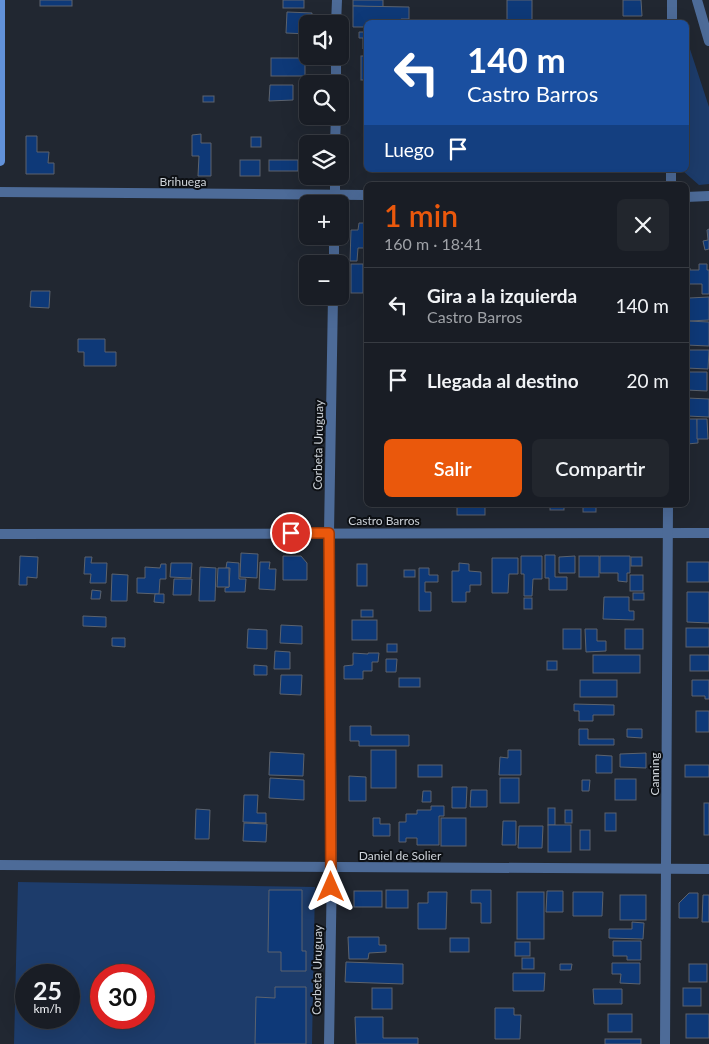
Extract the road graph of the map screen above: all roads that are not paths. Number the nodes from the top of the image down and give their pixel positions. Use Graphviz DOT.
graph roads {
  1 [pos="0,0"];
  2 [pos="337,0"];
  3 [pos="672,0"];
  4 [pos="697,0"];
  5 [pos="336,15"];
  6 [pos="672,20"];
  7 [pos="709,41"];
  8 [pos="0,161"];
  9 [pos="0,192"];
  10 [pos="364,195"];
  11 [pos="709,196"];
  12 [pos="349,197"];
  13 [pos="689,197"];
  14 [pos="299,198"];
  15 [pos="333,305"];
  16 [pos="668,507"];
  17 [pos="329,533"];
  18 [pos="668,533"];
  19 [pos="709,533"];
  20 [pos="0,534"];
  21 [pos="0,865"];
  22 [pos="332,868"];
  23 [pos="666,868"];
  24 [pos="709,869"];
  25 [pos="329,1044"];
  26 [pos="665,1044"];
  1 -- 8 [label="main road"];
  2 -- 5 [label="street"];
  3 -- 6 [label="street"];
  4 -- 7 [label="street"];
  9 -- 14 [label="street, Brihuega"];
  10 -- 12 [label="street, Brihuega"];
  11 -- 13 [label="street"];
  15 -- 17 [label="street, Corbeta Uruguay"];
  16 -- 18 [label="street, Canning"];
  17 -- 18 [label="street, Castro Barros"];
  17 -- 20 [label="street, Castro Barros"];
  17 -- 22 [label="street, Corbeta Uruguay"];
  18 -- 19 [label="street, Castro Barros"];
  18 -- 23 [label="street, Canning"];
  21 -- 22 [label="street, Daniel de Solier"];
  22 -- 23 [label="street, Daniel de Solier"];
  22 -- 25 [label="street, Corbeta Uruguay"];
  23 -- 24 [label="street, Daniel de Solier"];
  23 -- 26 [label="street, Canning"];
}
